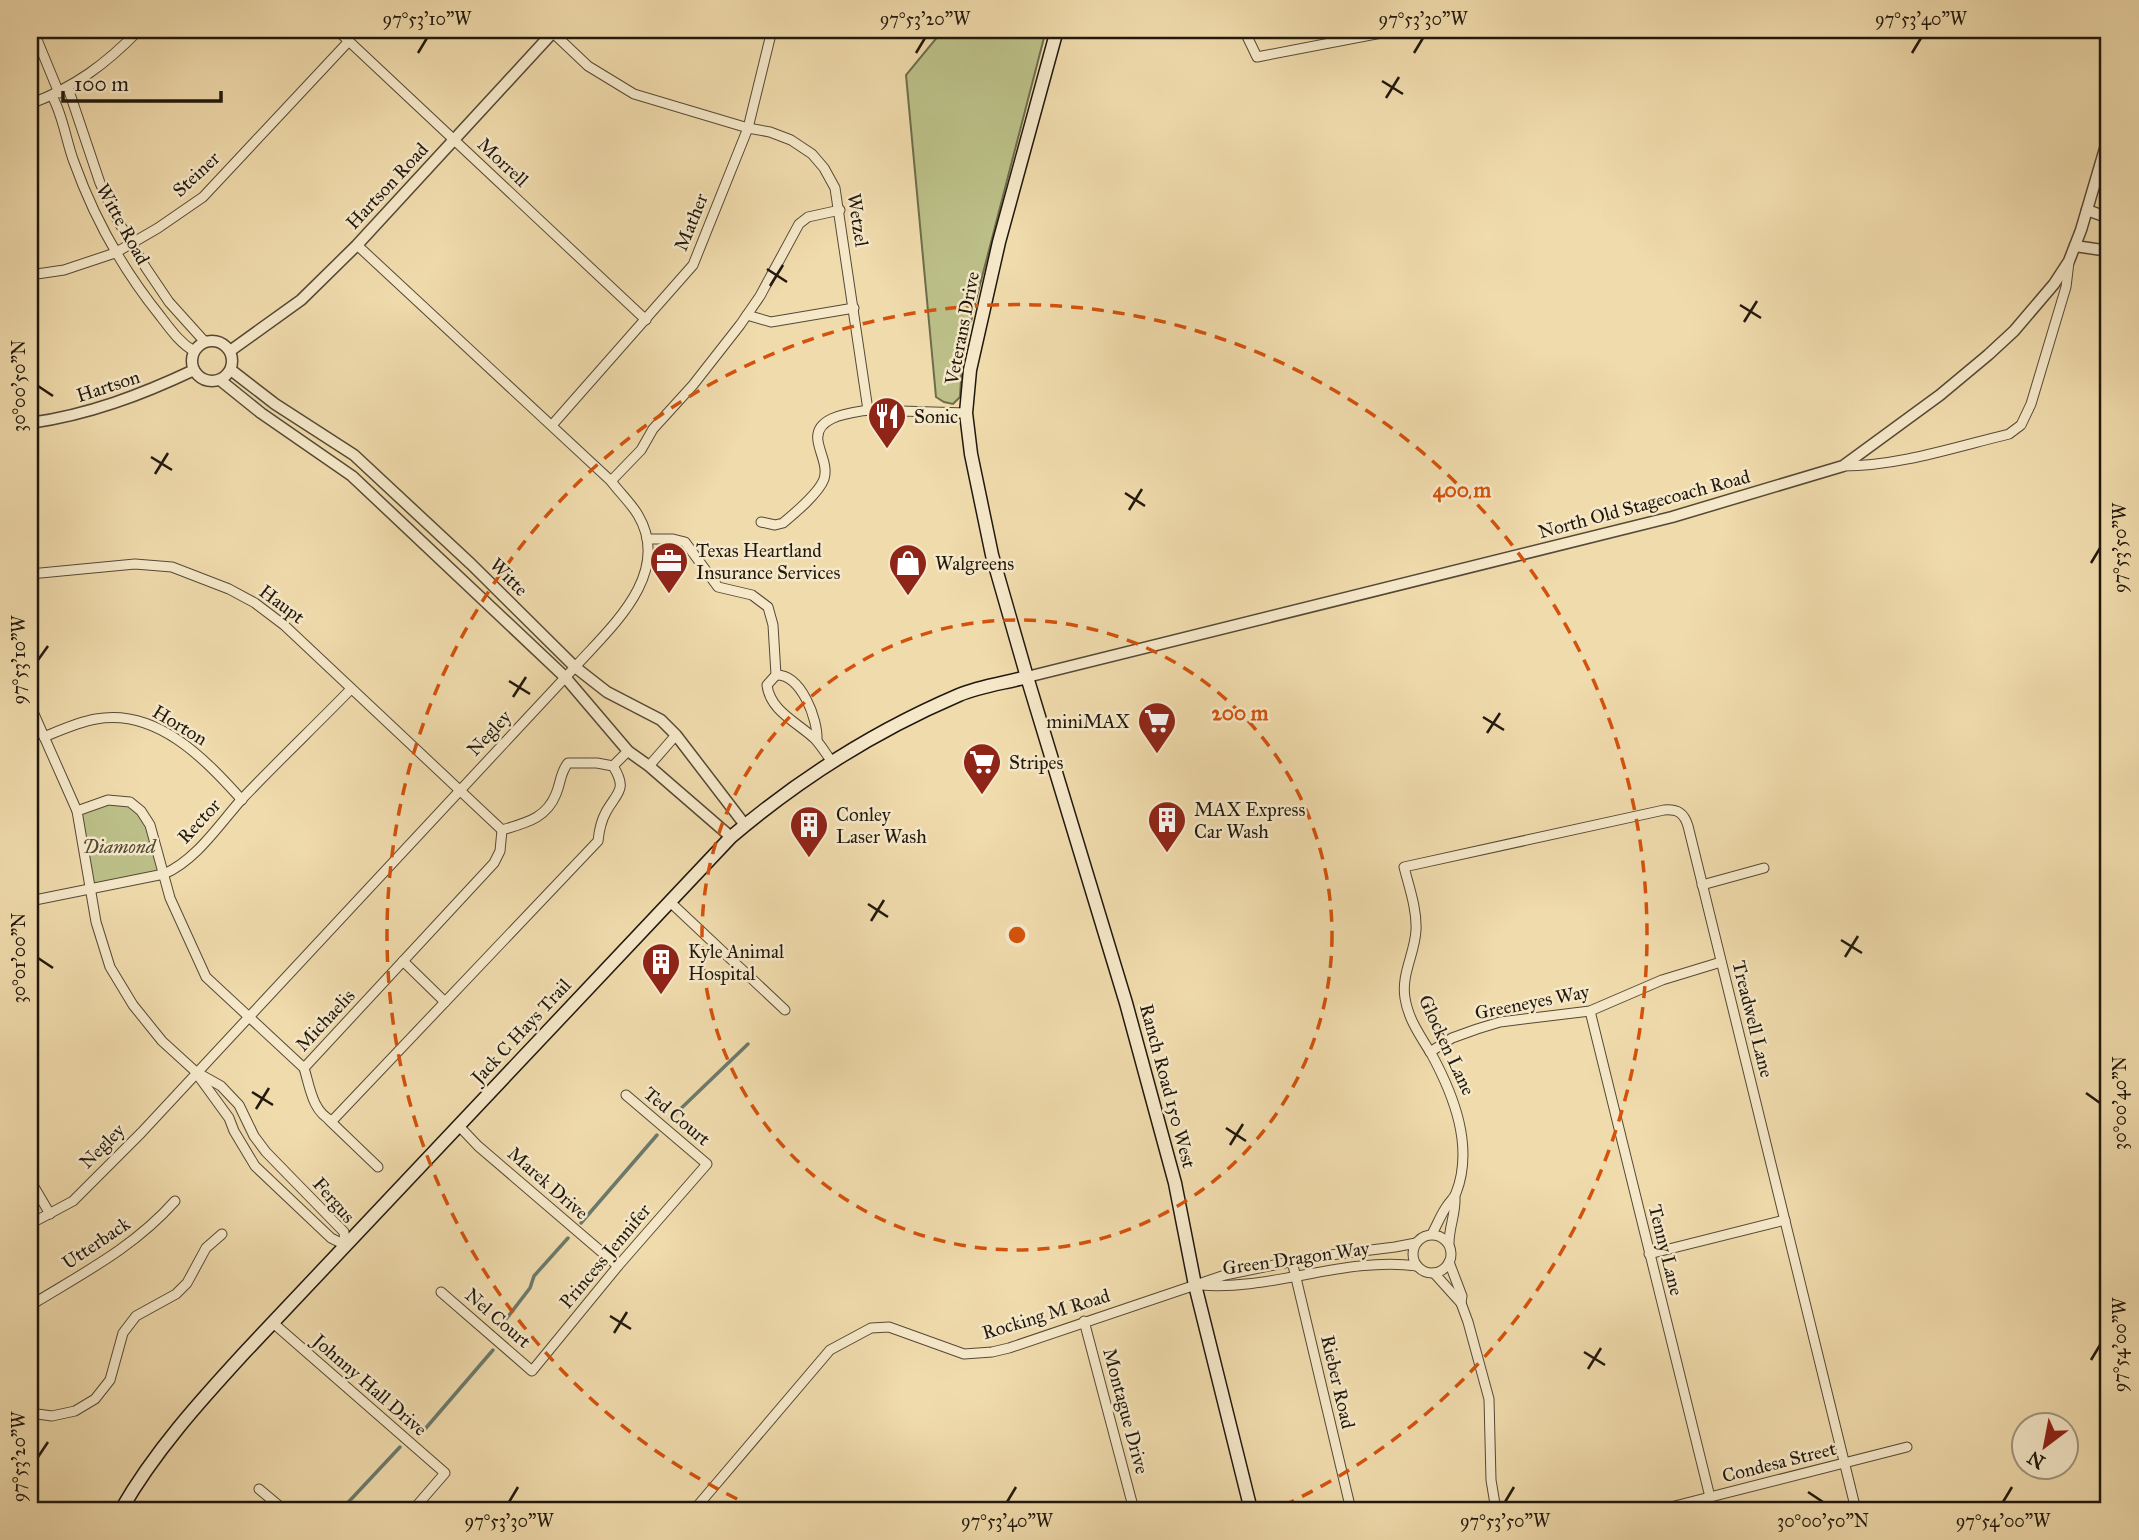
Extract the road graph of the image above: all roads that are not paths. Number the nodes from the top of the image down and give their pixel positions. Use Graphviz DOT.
graph roads {
  1 [pos="33,30"];
  2 [pos="139,30"];
  3 [pos="337,30"];
  4 [pos="772,30"];
  5 [pos="1057,30"];
  6 [pos="1244,30"];
  7 [pos="1397,30"];
  8 [pos="553,31"];
  9 [pos="349,41"];
  10 [pos="60,92"];
  11 [pos="30,104"];
  12 [pos="748,128"];
  13 [pos="2109,135"];
  14 [pos="453,140"];
  15 [pos="840,210"];
  16 [pos="2087,210"];
  17 [pos="2109,218"];
  18 [pos="132,243"];
  19 [pos="357,245"];
  20 [pos="2075,246"];
  21 [pos="2109,251"];
  22 [pos="115,253"];
  23 [pos="2069,261"];
  24 [pos="30,275"];
  25 [pos="854,308"];
  26 [pos="747,315"];
  27 [pos="646,320"];
  28 [pos="205,342"];
  29 [pos="194,351"];
  30 [pos="230,351"];
  31 [pos="194,370"];
  32 [pos="231,370"];
  33 [pos="220,380"];
  34 [pos="868,410"];
  35 [pos="967,413"];
  36 [pos="30,423"];
  37 [pos="552,424"];
  38 [pos="317,431"];
  39 [pos="309,445"];
  40 [pos="1843,466"];
  41 [pos="611,481"];
  42 [pos="404,502"];
  43 [pos="392,514"];
  44 [pos="761,522"];
  45 [pos="647,539"];
  46 [pos="30,573"];
  47 [pos="575,667"];
  48 [pos="776,676"];
  49 [pos="565,677"];
  50 [pos="1027,677"];
  51 [pos="351,689"];
  52 [pos="30,705"];
  53 [pos="676,735"];
  54 [pos="44,737"];
  55 [pos="817,740"];
  56 [pos="628,751"];
  57 [pos="832,762"];
  58 [pos="614,766"];
  59 [pos="649,766"];
  60 [pos="460,790"];
  61 [pos="242,800"];
  62 [pos="77,811"];
  63 [pos="745,825"];
  64 [pos="502,830"];
  65 [pos="731,837"];
  66 [pos="1404,867"];
  67 [pos="1764,868"];
  68 [pos="164,874"];
  69 [pos="1702,885"];
  70 [pos="90,889"];
  71 [pos="30,901"];
  72 [pos="669,901"];
  73 [pos="402,961"];
  74 [pos="1721,962"];
  75 [pos="445,1002"];
  76 [pos="785,1010"];
  77 [pos="1590,1011"];
  78 [pos="249,1015"];
  79 [pos="1430,1052"];
  80 [pos="304,1068"];
  81 [pos="196,1072"];
  82 [pos="625,1095"];
  83 [pos="329,1120"];
  84 [pos="458,1125"];
  85 [pos="707,1164"];
  86 [pos="378,1167"];
  87 [pos="30,1180"];
  88 [pos="1455,1197"];
  89 [pos="175,1201"];
  90 [pos="50,1214"];
  91 [pos="1785,1220"];
  92 [pos="30,1224"];
  93 [pos="222,1234"];
  94 [pos="1432,1234"];
  95 [pos="1416,1243"];
  96 [pos="1448,1244"];
  97 [pos="345,1245"];
  98 [pos="1649,1254"];
  99 [pos="1292,1261"];
  100 [pos="1450,1262"];
  101 [pos="618,1266"];
  102 [pos="1417,1266"];
  103 [pos="1434,1273"];
  104 [pos="1295,1276"];
  105 [pos="1195,1285"];
  106 [pos="441,1292"];
  107 [pos="1461,1303"];
  108 [pos="30,1304"];
  109 [pos="1084,1321"];
  110 [pos="272,1322"];
  111 [pos="532,1371"];
  112 [pos="30,1413"];
  113 [pos="1907,1447"];
  114 [pos="1845,1463"];
  115 [pos="259,1489"];
  116 [pos="1710,1497"];
  117 [pos="121,1510"];
  118 [pos="284,1510"];
  119 [pos="413,1510"];
  120 [pos="694,1510"];
  121 [pos="1134,1510"];
  122 [pos="1251,1510"];
  123 [pos="1351,1510"];
  124 [pos="1496,1510"];
  125 [pos="1659,1510"];
  126 [pos="1856,1510"];
  1 -- 10 [label="street"];
  2 -- 10 [label="street"];
  3 -- 9 [label="street, Morrell"];
  4 -- 12 [label="street, Mather"];
  5 -- 35 [label="main road, Veterans Drive"];
  6 -- 7 [label="street"];
  8 -- 12 [label="street, Wetzel"];
  8 -- 14 [label="street, Hartson Road"];
  9 -- 14 [label="street, Morrell"];
  9 -- 18 [label="street, Steiner"];
  10 -- 11 [label="street"];
  10 -- 18 [label="street, Witte Road"];
  10 -- 22 [label="street, Witte Road"];
  12 -- 15 [label="street, Wetzel"];
  12 -- 27 [label="street, Mather"];
  13 -- 16 [label="street, North Old Stagecoach Road"];
  14 -- 19 [label="street, Hartson Road"];
  14 -- 27 [label="street, Morrell"];
  15 -- 25 [label="street, Wetzel"];
  15 -- 26 [label="street"];
  16 -- 17 [label="street"];
  16 -- 20 [label="street, North Old Stagecoach Road"];
  18 -- 22 [label="street, Steiner"];
  18 -- 28 [label="street, Witte Road"];
  19 -- 30 [label="street, Hartson Road"];
  19 -- 37 [label="street"];
  20 -- 21 [label="street"];
  20 -- 23 [label="street, North Old Stagecoach Road"];
  22 -- 24 [label="street, Steiner"];
  22 -- 29 [label="street, Witte Road"];
  23 -- 40 [label="street, North Old Stagecoach Road"];
  23 -- 40 [label="street"];
  25 -- 26 [label="street"];
  25 -- 34 [label="street, Wetzel"];
  26 -- 41 [label="street"];
  27 -- 37 [label="street, Mather"];
  28 -- 29 [label="street"];
  28 -- 30 [label="street"];
  29 -- 31 [label="street"];
  30 -- 32 [label="street"];
  31 -- 33 [label="street"];
  31 -- 36 [label="street, Hartson"];
  32 -- 33 [label="street"];
  32 -- 38 [label="street, Witte"];
  33 -- 39 [label="street, Witte"];
  34 -- 35 [label="street"];
  34 -- 44 [label="street"];
  35 -- 50 [label="main road, Veterans Drive"];
  37 -- 41 [label="street"];
  38 -- 39 [label="street"];
  38 -- 42 [label="street, Witte"];
  39 -- 43 [label="street, Witte"];
  40 -- 50 [label="street, North Old Stagecoach Road"];
  41 -- 45 [label="street"];
  42 -- 43 [label="street"];
  42 -- 47 [label="street, Witte"];
  43 -- 49 [label="street, Witte"];
  45 -- 47 [label="street, Negley"];
  45 -- 48 [label="street"];
  46 -- 51 [label="street, Haupt"];
  47 -- 49 [label="street, Negley"];
  47 -- 53 [label="street, Witte"];
  48 -- 55 [label="street"];
  48 -- 55 [label="street"];
  49 -- 56 [label="street, Witte"];
  49 -- 60 [label="street, Negley"];
  50 -- 57 [label="main road, Jack C Hays Trail"];
  50 -- 105 [label="main road, Ranch Road 150 West"];
  51 -- 60 [label="street, Haupt"];
  51 -- 61 [label="street, Rector"];
  52 -- 54 [label="street, Fergus"];
  53 -- 59 [label="street"];
  53 -- 63 [label="street, Witte"];
  54 -- 61 [label="street, Horton"];
  54 -- 62 [label="street, Fergus"];
  55 -- 57 [label="street"];
  56 -- 58 [label="street"];
  56 -- 59 [label="street, Witte"];
  57 -- 63 [label="main road, Jack C Hays Trail"];
  58 -- 64 [label="street"];
  58 -- 75 [label="street"];
  59 -- 65 [label="street, Witte"];
  60 -- 64 [label="street, Haupt"];
  60 -- 78 [label="street, Negley"];
  61 -- 68 [label="street, Rector"];
  62 -- 68 [label="street"];
  62 -- 70 [label="street, Fergus"];
  63 -- 65 [label="main road, Jack C Hays Trail"];
  64 -- 73 [label="street, Michaelis"];
  65 -- 72 [label="main road, Jack C Hays Trail"];
  66 -- 69 [label="street, Treadwell Lane"];
  66 -- 79 [label="street, Glocken Lane"];
  67 -- 69 [label="street"];
  68 -- 70 [label="street, Rector"];
  68 -- 78 [label="street"];
  69 -- 74 [label="street, Treadwell Lane"];
  70 -- 71 [label="street, Rector"];
  70 -- 81 [label="street, Fergus"];
  72 -- 76 [label="street"];
  72 -- 84 [label="main road, Jack C Hays Trail"];
  73 -- 75 [label="street"];
  73 -- 80 [label="street, Michaelis"];
  74 -- 77 [label="street, Greeneyes Way"];
  74 -- 91 [label="street, Treadwell Lane"];
  75 -- 83 [label="street"];
  77 -- 79 [label="street, Greeneyes Way"];
  77 -- 98 [label="street, Tenny Lane"];
  78 -- 80 [label="street"];
  78 -- 81 [label="street, Negley"];
  79 -- 88 [label="street, Glocken Lane"];
  80 -- 83 [label="street, Michaelis"];
  81 -- 90 [label="street, Negley"];
  81 -- 97 [label="street, Fergus"];
  81 -- 97 [label="street, Fergus"];
  82 -- 85 [label="street, Ted Court"];
  83 -- 86 [label="street, Michaelis"];
  84 -- 97 [label="main road, Jack C Hays Trail"];
  84 -- 101 [label="street, Marek Drive"];
  85 -- 101 [label="street, Princess Jennifer"];
  87 -- 90 [label="street"];
  88 -- 94 [label="street, Glocken Lane"];
  88 -- 96 [label="street, Glocken Lane"];
  89 -- 108 [label="street, Utterback"];
  90 -- 92 [label="street, Negley"];
  91 -- 98 [label="street"];
  91 -- 114 [label="street, Treadwell Lane"];
  93 -- 112 [label="street"];
  94 -- 95 [label="street"];
  94 -- 96 [label="street"];
  95 -- 99 [label="street, Green Dragon Way"];
  95 -- 102 [label="street"];
  96 -- 100 [label="street"];
  97 -- 110 [label="main road, Jack C Hays Trail"];
  98 -- 116 [label="street, Tenny Lane"];
  99 -- 104 [label="street, Rieber Road"];
  99 -- 105 [label="street, Green Dragon Way"];
  100 -- 103 [label="street"];
  100 -- 107 [label="street"];
  101 -- 111 [label="street, Princess Jennifer"];
  102 -- 103 [label="street"];
  102 -- 104 [label="street, Green Dragon Way"];
  103 -- 107 [label="street"];
  104 -- 105 [label="street, Green Dragon Way"];
  104 -- 123 [label="street, Rieber Road"];
  105 -- 109 [label="street, Rocking M Road"];
  105 -- 122 [label="main road, Ranch Road 150 West"];
  106 -- 111 [label="street, Nel Court"];
  107 -- 124 [label="street"];
  109 -- 120 [label="street, Rocking M Road"];
  109 -- 121 [label="street, Montague Drive"];
  110 -- 117 [label="main road, Jack C Hays Trail"];
  110 -- 119 [label="street, Johnny Hall Drive"];
  113 -- 114 [label="street, Condesa Street"];
  114 -- 116 [label="street, Condesa Street"];
  114 -- 126 [label="street, Treadwell Lane"];
  115 -- 118 [label="street"];
  116 -- 125 [label="street, Condesa Street"];
}
